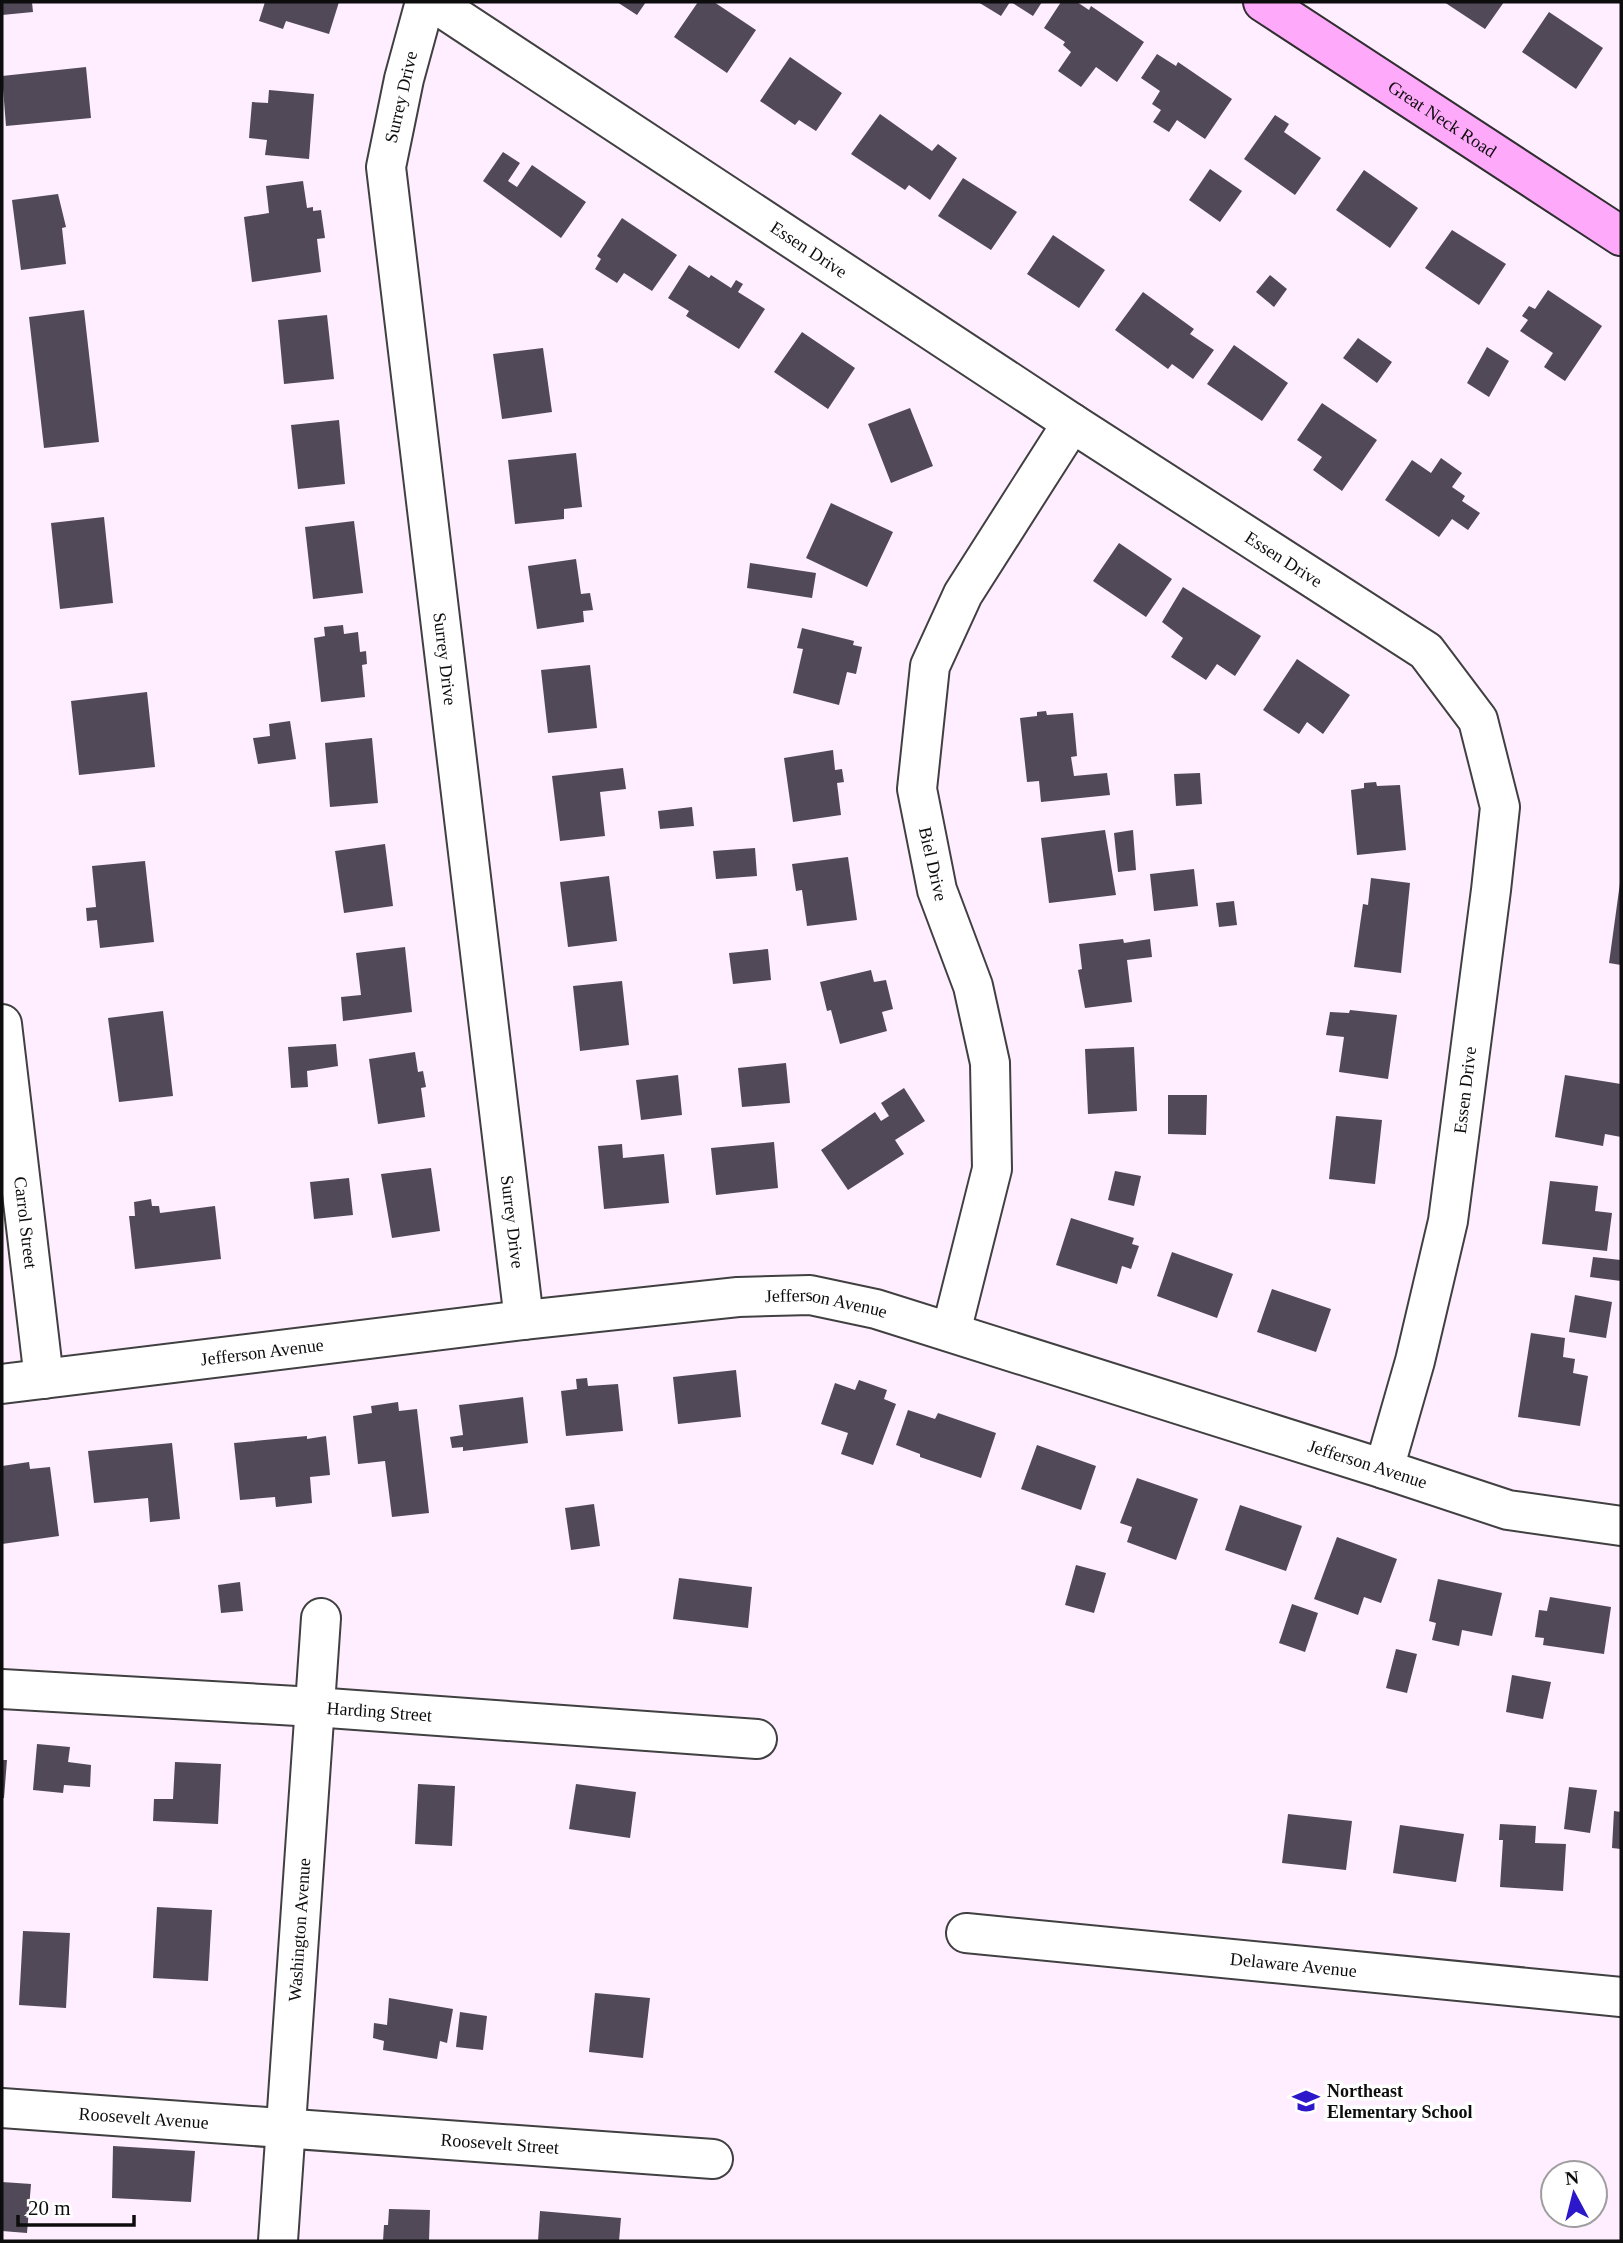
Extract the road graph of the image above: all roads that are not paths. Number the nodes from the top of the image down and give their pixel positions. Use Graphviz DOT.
graph roads {
  1 [pos="425,2"];
  2 [pos="433,2"];
  3 [pos="1263,2"];
  4 [pos="1621,236"];
  5 [pos="1072,423"];
  6 [pos="2,1024"];
  7 [pos="524,1320"];
  8 [pos="951,1332"];
  9 [pos="44,1379"];
  10 [pos="2,1384"];
  11 [pos="1384,1469"];
  12 [pos="1621,1526"];
  13 [pos="321,1618"];
  14 [pos="2,1689"];
  15 [pos="314,1707"];
  16 [pos="757,1739"];
  17 [pos="965,1934"];
  18 [pos="1621,1997"];
  19 [pos="2,2108"];
  20 [pos="286,2129"];
  21 [pos="713,2159"];
  22 [pos="278,2241"];
  1 -- 7 [label="street, Surrey Drive"];
  2 -- 5 [label="street, Essen Drive"];
  3 -- 4 [label="main road, Great Neck Road"];
  5 -- 8 [label="street, Biel Drive"];
  5 -- 11 [label="street, Essen Drive"];
  6 -- 9 [label="street, Carrol Street"];
  7 -- 8 [label="street, Jefferson Avenue"];
  7 -- 9 [label="street, Jefferson Avenue"];
  8 -- 11 [label="street, Jefferson Avenue"];
  9 -- 10 [label="street, Jefferson Avenue"];
  11 -- 12 [label="street, Jefferson Avenue"];
  13 -- 15 [label="street, Washington Avenue"];
  14 -- 15 [label="street, Harding Street"];
  15 -- 16 [label="street, Harding Street"];
  15 -- 20 [label="street, Washington Avenue"];
  17 -- 18 [label="street, Delaware Avenue"];
  19 -- 20 [label="street, Roosevelt Avenue"];
  20 -- 21 [label="street, Roosevelt Street"];
  20 -- 22 [label="street, Washington Avenue"];
}
